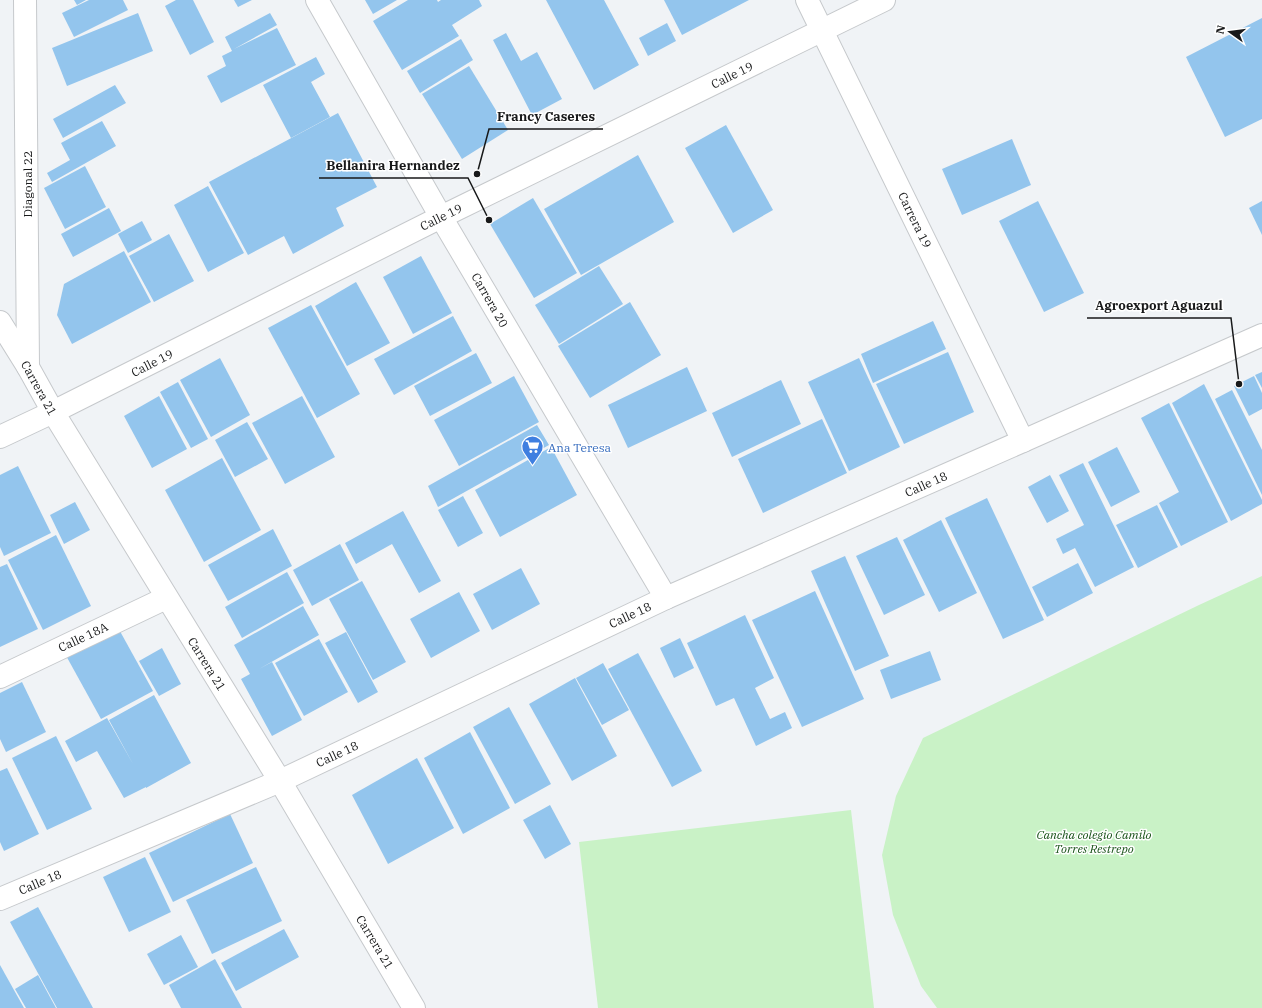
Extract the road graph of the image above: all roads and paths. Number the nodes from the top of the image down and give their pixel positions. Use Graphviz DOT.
graph roads {
  1 [pos="25,0"];
  2 [pos="317,0"];
  3 [pos="807,0"];
  4 [pos="884,0"];
  5 [pos="823,30"];
  6 [pos="442,217"];
  7 [pos="0,322"];
  8 [pos="1262,335"];
  9 [pos="28,367"];
  10 [pos="53,412"];
  11 [pos="0,437"];
  12 [pos="1023,441"];
  13 [pos="166,598"];
  14 [pos="666,598"];
  15 [pos="0,677"];
  16 [pos="280,781"];
  17 [pos="0,899"];
  18 [pos="414,1008"];
  1 -- 9 [label="street, Diagonal 22"];
  2 -- 6 [label="street, Carrera 20"];
  3 -- 5 [label="street, Carrera 19"];
  4 -- 5 [label="street, Calle 19"];
  5 -- 6 [label="street, Calle 19"];
  5 -- 12 [label="street, Carrera 19"];
  6 -- 10 [label="street, Calle 19"];
  6 -- 14 [label="street, Carrera 20"];
  7 -- 9 [label="street, Carrera 21"];
  8 -- 12 [label="street, Calle 18"];
  9 -- 10 [label="street, Carrera 21"];
  10 -- 11 [label="street, Calle 19"];
  10 -- 13 [label="street, Carrera 21"];
  12 -- 14 [label="street, Calle 18"];
  13 -- 15 [label="street, Calle 18A"];
  13 -- 16 [label="street, Carrera 21"];
  14 -- 16 [label="street, Calle 18"];
  16 -- 17 [label="street, Calle 18"];
  16 -- 18 [label="street, Carrera 21"];
}
